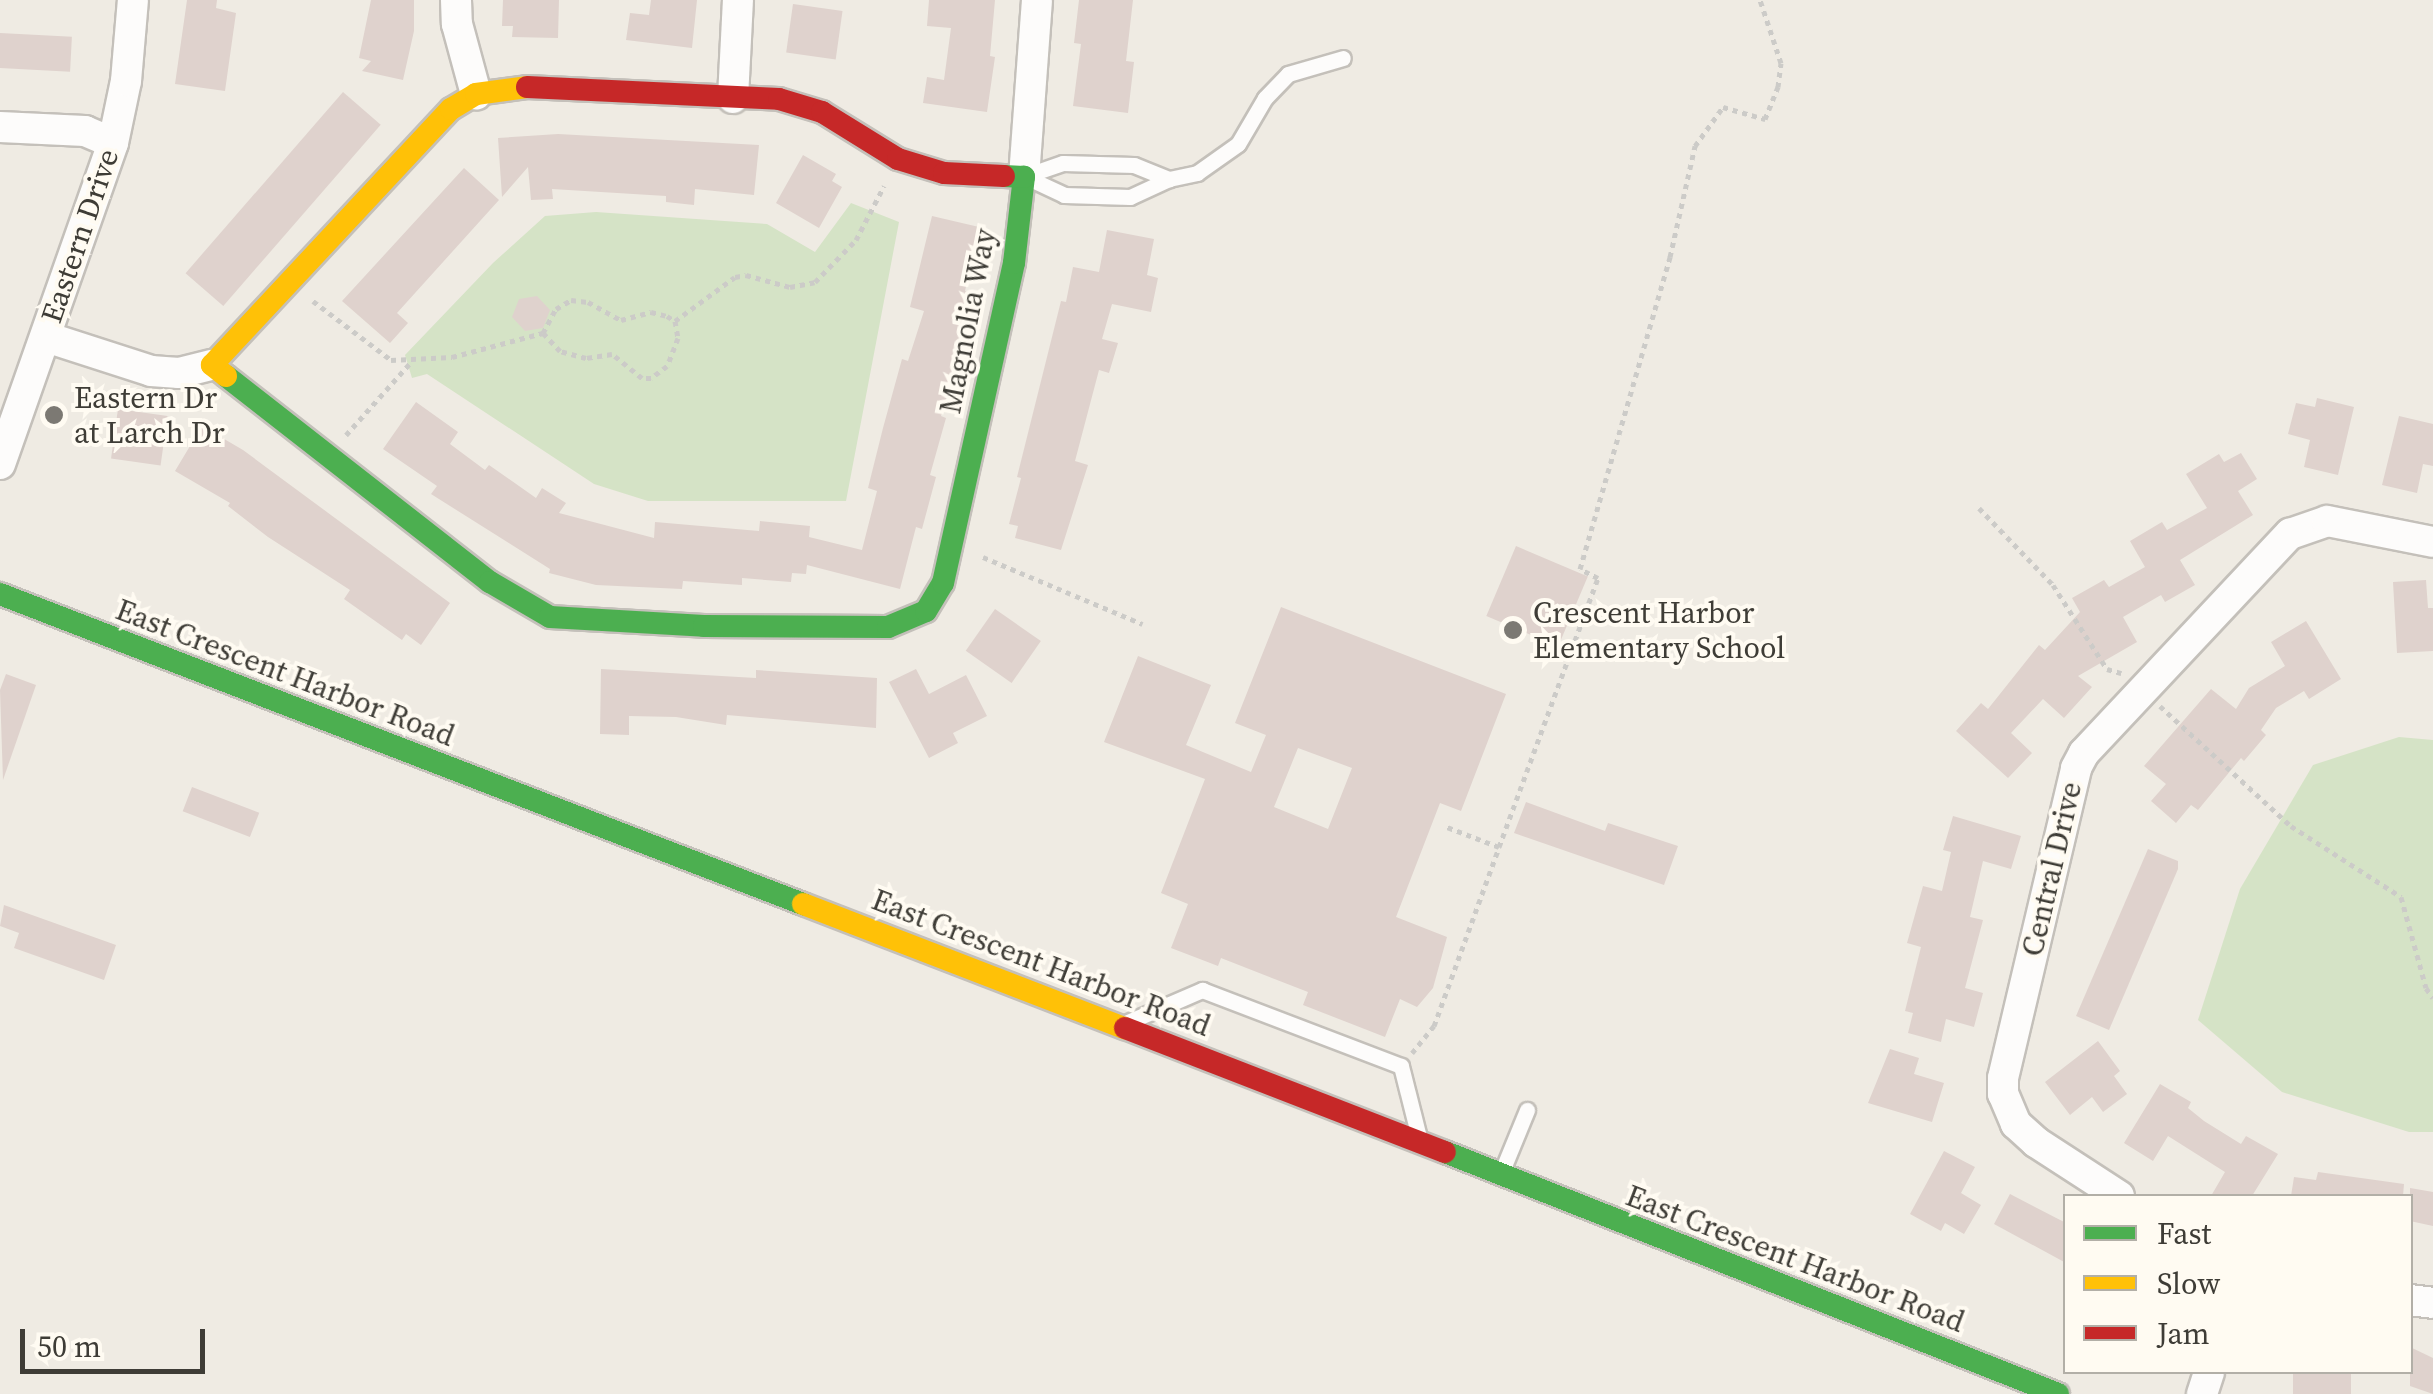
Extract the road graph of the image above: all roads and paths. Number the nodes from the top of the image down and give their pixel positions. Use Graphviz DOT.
graph roads {
  1 [pos="133,0"];
  2 [pos="456,0"];
  3 [pos="738,0"];
  4 [pos="1036,0"];
  5 [pos="1760,0"];
  6 [pos="1343,58"];
  7 [pos="476,94"];
  8 [pos="733,98"];
  9 [pos="0,127"];
  10 [pos="113,143"];
  11 [pos="898,159"];
  12 [pos="1024,177"];
  13 [pos="1169,179"];
  14 [pos="290,284"];
  15 [pos="675,322"];
  16 [pos="542,332"];
  17 [pos="46,337"];
  18 [pos="410,362"];
  19 [pos="212,365"];
  20 [pos="326,458"];
  21 [pos="0,464"];
  22 [pos="1979,508"];
  23 [pos="2433,542"];
  24 [pos="952,544"];
  25 [pos="0,594"];
  26 [pos="1142,624"];
  27 [pos="2143,690"];
  28 [pos="1447,827"];
  29 [pos="1499,847"];
  30 [pos="2433,998"];
  31 [pos="1120,1026"];
  32 [pos="1401,1066"];
  33 [pos="1526,1110"];
  34 [pos="1420,1142"];
  35 [pos="1500,1175"];
  36 [pos="2116,1194"];
  37 [pos="2058,1394"];
  1 -- 10 [label="street, Eastern Drive"];
  2 -- 7 [label="street"];
  3 -- 8 [label="street"];
  4 -- 12 [label="street"];
  5 -- 29 [label="path"];
  6 -- 13 [label="lane"];
  7 -- 8 [label="street"];
  7 -- 14 [label="street"];
  8 -- 11 [label="street"];
  9 -- 10 [label="street"];
  10 -- 17 [label="street, Eastern Drive"];
  11 -- 12 [label="street"];
  11 -- 15 [label="path"];
  12 -- 13 [label="lane"];
  12 -- 13 [label="lane"];
  12 -- 24 [label="street, Magnolia Way"];
  14 -- 18 [label="path"];
  14 -- 19 [label="street"];
  15 -- 16 [label="path"];
  15 -- 16 [label="path"];
  16 -- 18 [label="path"];
  17 -- 19 [label="street"];
  17 -- 21 [label="street, Eastern Drive"];
  18 -- 20 [label="path"];
  19 -- 20 [label="street, Magnolia Way"];
  20 -- 24 [label="street, Magnolia Way"];
  22 -- 27 [label="path"];
  23 -- 27 [label="street, Central Drive"];
  24 -- 26 [label="path"];
  25 -- 31 [label="street, East Crescent Harbor Road"];
  27 -- 30 [label="path"];
  27 -- 36 [label="street, Central Drive"];
  28 -- 29 [label="path"];
  29 -- 32 [label="path"];
  31 -- 32 [label="lane"];
  31 -- 34 [label="street, East Crescent Harbor Road"];
  32 -- 34 [label="lane"];
  33 -- 35 [label="lane"];
  34 -- 35 [label="street, East Crescent Harbor Road"];
  35 -- 37 [label="street, East Crescent Harbor Road"];
}
